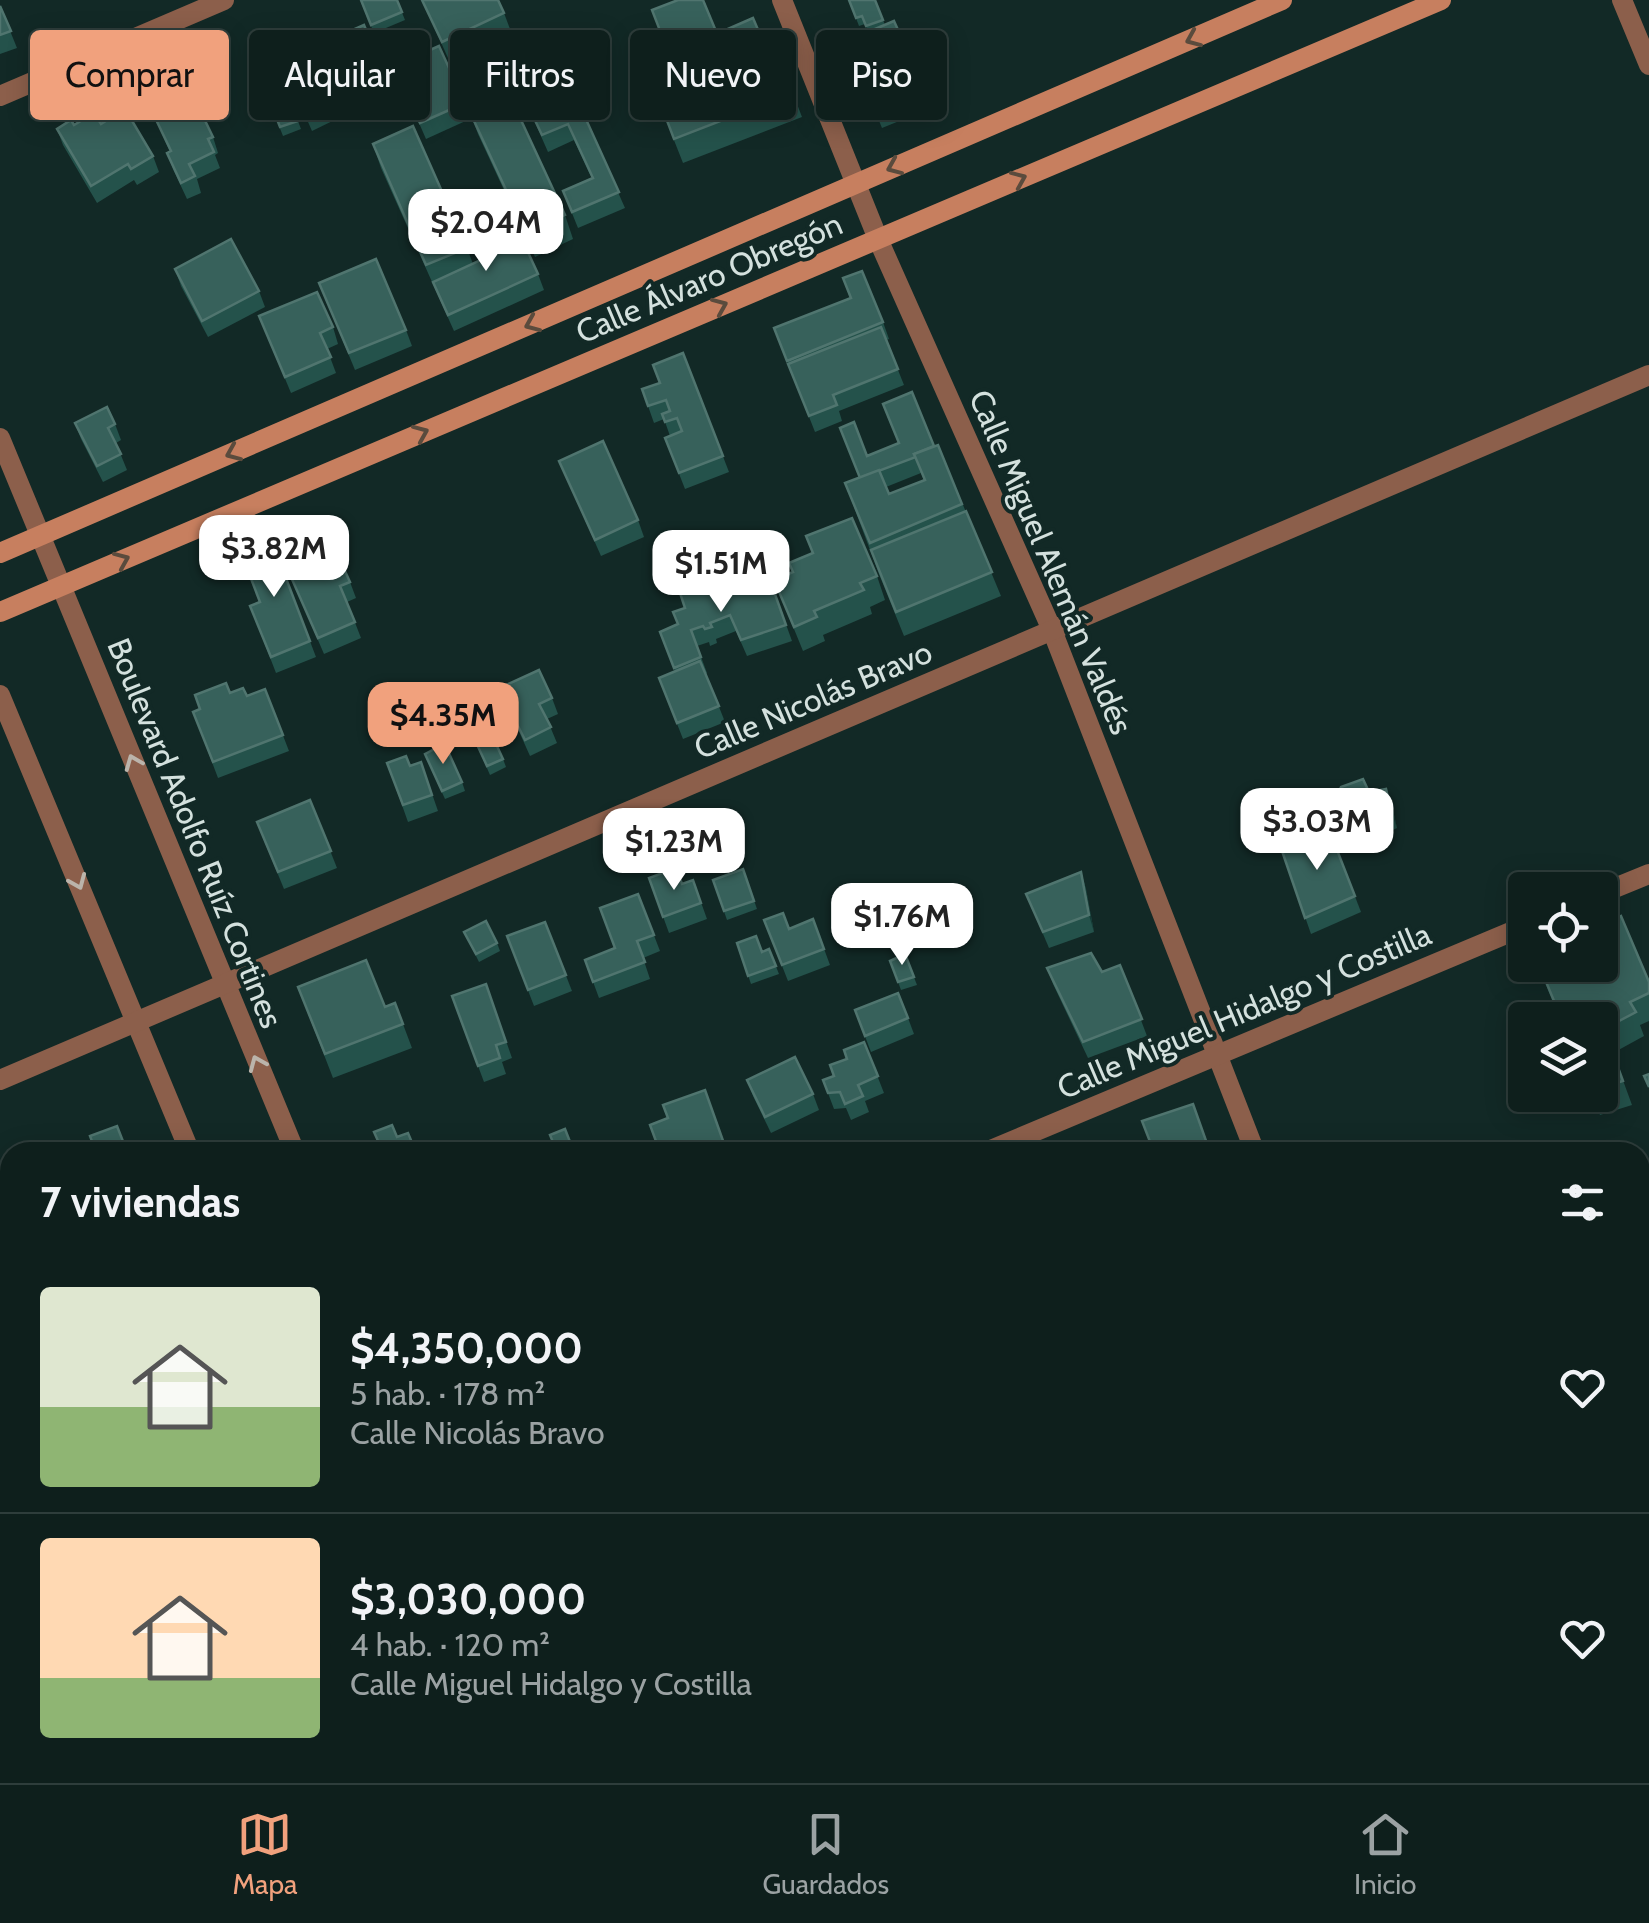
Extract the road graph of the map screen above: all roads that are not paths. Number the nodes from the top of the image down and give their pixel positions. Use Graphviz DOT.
graph roads {
  1 [pos="224,0"];
  2 [pos="782,0"];
  3 [pos="1282,0"];
  4 [pos="1441,0"];
  5 [pos="1622,0"];
  6 [pos="1649,65"];
  7 [pos="0,96"];
  8 [pos="857,183"];
  9 [pos="878,239"];
  10 [pos="1649,375"];
  11 [pos="0,438"];
  12 [pos="41,536"];
  13 [pos="0,553"];
  14 [pos="62,586"];
  15 [pos="0,612"];
  16 [pos="1052,630"];
  17 [pos="0,695"];
  18 [pos="1649,874"];
  19 [pos="1618,887"];
  20 [pos="1508,933"];
  21 [pos="224,984"];
  22 [pos="136,1022"];
  23 [pos="1216,1054"];
  24 [pos="0,1080"];
  25 [pos="186,1142"];
  26 [pos="291,1142"];
  27 [pos="1009,1142"];
  28 [pos="1251,1142"];
  1 -- 7 [label="street"];
  2 -- 8 [label="street, Calle Miguel Alemán Valdés"];
  3 -- 8 [label="street, Calle Álvaro Obregón, one-way"];
  9 -- 4 [label="street, Calle Álvaro Obregón, one-way"];
  5 -- 6 [label="street"];
  8 -- 9 [label="street, Calle Miguel Alemán Valdés"];
  8 -- 12 [label="street, Calle Álvaro Obregón, one-way"];
  14 -- 9 [label="street, Calle Álvaro Obregón, one-way"];
  9 -- 16 [label="street, Calle Miguel Alemán Valdés"];
  10 -- 16 [label="street, Calle Nicolás Bravo"];
  11 -- 12 [label="street, Boulevard Adolfo Ruíz Cortines"];
  12 -- 13 [label="street, Calle Álvaro Obregón"];
  12 -- 14 [label="street, Boulevard Adolfo Ruíz Cortines"];
  14 -- 15 [label="street, Calle Álvaro Obregón"];
  21 -- 14 [label="street, Boulevard Adolfo Ruíz Cortines, one-way"];
  16 -- 21 [label="street, Calle Nicolás Bravo"];
  16 -- 23 [label="street, Calle Miguel Alemán Valdés"];
  17 -- 22 [label="street, one-way"];
  18 -- 19 [label="street"];
  20 -- 23 [label="street, Calle Miguel Hidalgo y Costilla"];
  21 -- 22 [label="street, Calle Nicolás Bravo"];
  26 -- 21 [label="street, Boulevard Adolfo Ruíz Cortines, one-way"];
  22 -- 24 [label="street, Calle Nicolás Bravo"];
  22 -- 25 [label="street"];
  23 -- 27 [label="street, Calle Miguel Hidalgo y Costilla"];
  23 -- 28 [label="street, Calle Miguel Alemán Valdés"];
}
